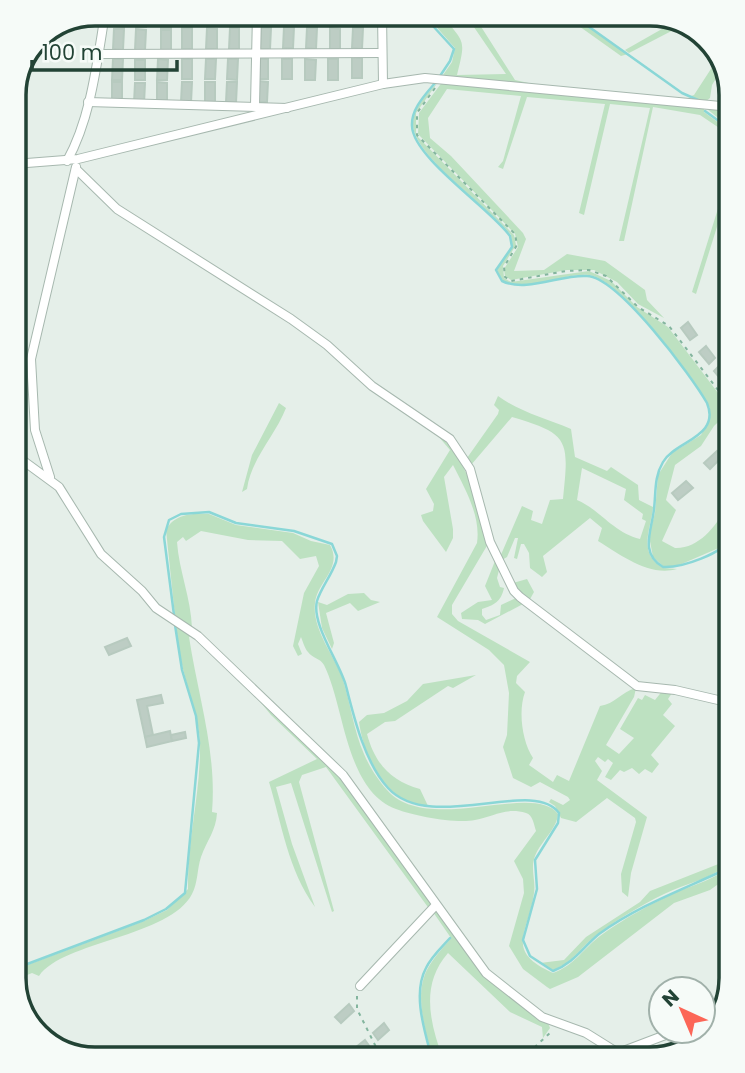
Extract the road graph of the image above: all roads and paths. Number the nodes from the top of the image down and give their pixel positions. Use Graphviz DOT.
graph roads {
  1 [pos="103,26"];
  2 [pos="257,26"];
  3 [pos="382,26"];
  4 [pos="382,53"];
  5 [pos="99,54"];
  6 [pos="256,54"];
  7 [pos="442,79"];
  8 [pos="383,84"];
  9 [pos="88,102"];
  10 [pos="255,105"];
  11 [pos="719,106"];
  12 [pos="289,109"];
  13 [pos="78,159"];
  14 [pos="67,161"];
  15 [pos="26,163"];
  16 [pos="76,169"];
  17 [pos="719,391"];
  18 [pos="26,462"];
  19 [pos="50,477"];
  20 [pos="719,700"];
  21 [pos="436,905"];
  22 [pos="360,986"];
  23 [pos="557,1024"];
  24 [pos="376,1047"];
  25 [pos="536,1047"];
  26 [pos="608,1047"];
  1 -- 5 [label="street"];
  2 -- 6 [label="street"];
  3 -- 4 [label="street"];
  4 -- 6 [label="street"];
  4 -- 8 [label="street"];
  5 -- 6 [label="street"];
  5 -- 9 [label="street"];
  6 -- 10 [label="street"];
  7 -- 8 [label="street"];
  7 -- 11 [label="street"];
  7 -- 17 [label="path"];
  8 -- 12 [label="street"];
  9 -- 10 [label="street"];
  9 -- 14 [label="street"];
  10 -- 12 [label="street"];
  12 -- 13 [label="street"];
  13 -- 14 [label="street"];
  13 -- 16 [label="street"];
  14 -- 15 [label="street"];
  16 -- 19 [label="street"];
  16 -- 20 [label="street"];
  18 -- 19 [label="street"];
  19 -- 21 [label="street"];
  21 -- 22 [label="street"];
  21 -- 23 [label="street"];
  22 -- 24 [label="path"];
  23 -- 25 [label="path"];
  23 -- 26 [label="street"];
}
